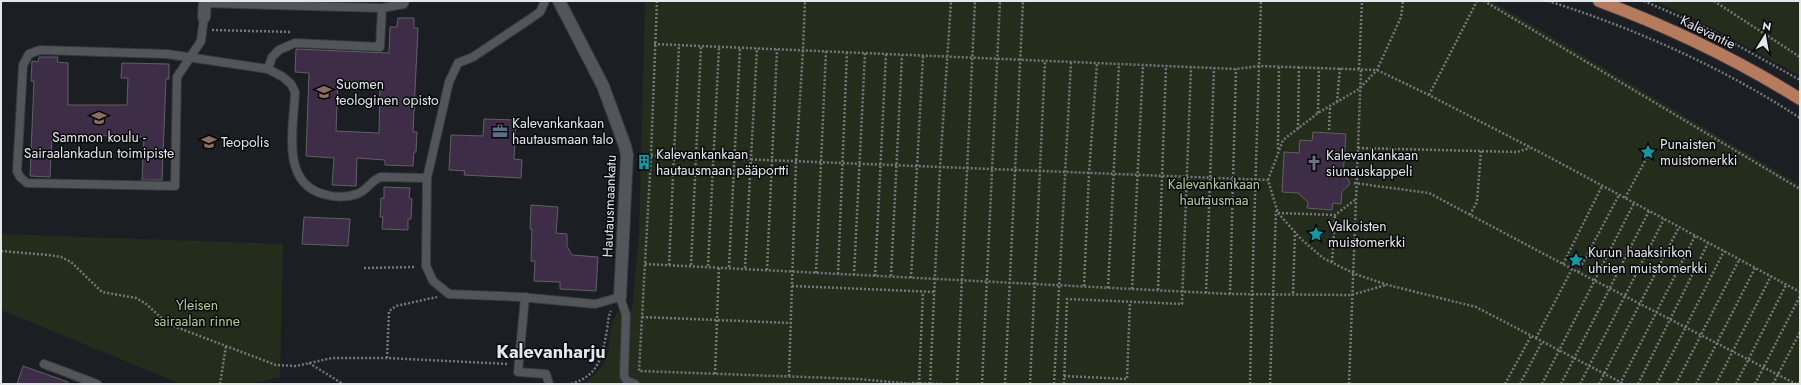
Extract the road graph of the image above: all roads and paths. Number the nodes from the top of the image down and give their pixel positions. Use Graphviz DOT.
graph roads {
  1 [pos="404,1"];
  2 [pos="545,1"];
  3 [pos="559,1"];
  4 [pos="657,1"];
  5 [pos="805,1"];
  6 [pos="952,1"];
  7 [pos="975,1"];
  8 [pos="1000,1"];
  9 [pos="1023,1"];
  10 [pos="1261,1"];
  11 [pos="1362,1"];
  12 [pos="1402,1"];
  13 [pos="1477,1"];
  14 [pos="1484,1"];
  15 [pos="1548,1"];
  16 [pos="1598,1"];
  17 [pos="1644,1"];
  18 [pos="1714,1"];
  19 [pos="205,2"];
  20 [pos="1718,2"];
  21 [pos="382,8"];
  22 [pos="204,17"];
  23 [pos="654,44"];
  24 [pos="679,45"];
  25 [pos="701,46"];
  26 [pos="719,47"];
  27 [pos="740,48"];
  28 [pos="757,48"];
  29 [pos="777,49"];
  30 [pos="803,50"];
  31 [pos="826,52"];
  32 [pos="847,52"];
  33 [pos="865,53"];
  34 [pos="886,54"];
  35 [pos="902,55"];
  36 [pos="923,56"];
  37 [pos="192,57"];
  38 [pos="948,57"];
  39 [pos="1800,57"];
  40 [pos="972,58"];
  41 [pos="997,59"];
  42 [pos="1020,60"];
  43 [pos="1045,61"];
  44 [pos="1071,62"];
  45 [pos="1097,63"];
  46 [pos="1119,64"];
  47 [pos="1143,65"];
  48 [pos="1166,66"];
  49 [pos="1259,66"];
  50 [pos="1191,67"];
  51 [pos="1279,67"];
  52 [pos="1299,67"];
  53 [pos="1214,68"];
  54 [pos="1320,68"];
  55 [pos="1340,68"];
  56 [pos="268,69"];
  57 [pos="1236,69"];
  58 [pos="1360,69"];
  59 [pos="1377,70"];
  60 [pos="1800,80"];
  61 [pos="1359,88"];
  62 [pos="1429,95"];
  63 [pos="1800,99"];
  64 [pos="1337,102"];
  65 [pos="1330,106"];
  66 [pos="1318,113"];
  67 [pos="1800,118"];
  68 [pos="1298,128"];
  69 [pos="1329,130"];
  70 [pos="1358,148"];
  71 [pos="1530,148"];
  72 [pos="1481,151"];
  73 [pos="1278,152"];
  74 [pos="627,155"];
  75 [pos="650,155"];
  76 [pos="674,156"];
  77 [pos="696,157"];
  78 [pos="713,158"];
  79 [pos="734,159"];
  80 [pos="751,159"];
  81 [pos="1646,159"];
  82 [pos="772,161"];
  83 [pos="796,162"];
  84 [pos="821,163"];
  85 [pos="843,164"];
  86 [pos="859,164"];
  87 [pos="880,165"];
  88 [pos="897,165"];
  89 [pos="917,166"];
  90 [pos="940,167"];
  91 [pos="967,168"];
  92 [pos="992,169"];
  93 [pos="1015,170"];
  94 [pos="1040,171"];
  95 [pos="1065,172"];
  96 [pos="1089,173"];
  97 [pos="1114,175"];
  98 [pos="1137,176"];
  99 [pos="1162,176"];
  100 [pos="427,178"];
  101 [pos="1186,178"];
  102 [pos="1210,178"];
  103 [pos="1233,179"];
  104 [pos="1255,180"];
  105 [pos="1268,180"];
  106 [pos="1355,183"];
  107 [pos="1602,186"];
  108 [pos="1800,189"];
  109 [pos="1618,195"];
  110 [pos="1625,198"];
  111 [pos="1356,199"];
  112 [pos="1634,203"];
  113 [pos="1276,207"];
  114 [pos="1649,211"];
  115 [pos="1278,213"];
  116 [pos="1336,214"];
  117 [pos="1470,215"];
  118 [pos="1664,219"];
  119 [pos="1679,227"];
  120 [pos="1295,232"];
  121 [pos="1695,236"];
  122 [pos="1708,243"];
  123 [pos="1,251"];
  124 [pos="1724,251"];
  125 [pos="1739,260"];
  126 [pos="1332,262"];
  127 [pos="644,264"];
  128 [pos="1563,264"];
  129 [pos="669,265"];
  130 [pos="691,265"];
  131 [pos="426,266"];
  132 [pos="708,266"];
  133 [pos="719,266"];
  134 [pos="729,267"];
  135 [pos="364,268"];
  136 [pos="745,268"];
  137 [pos="1755,268"];
  138 [pos="1572,269"];
  139 [pos="766,270"];
  140 [pos="792,271"];
  141 [pos="816,272"];
  142 [pos="1578,272"];
  143 [pos="1353,273"];
  144 [pos="838,274"];
  145 [pos="854,275"];
  146 [pos="874,276"];
  147 [pos="891,276"];
  148 [pos="1771,276"];
  149 [pos="911,278"];
  150 [pos="936,279"];
  151 [pos="962,280"];
  152 [pos="1594,280"];
  153 [pos="987,282"];
  154 [pos="1010,283"];
  155 [pos="1034,284"];
  156 [pos="1059,285"];
  157 [pos="1388,285"];
  158 [pos="1786,285"];
  159 [pos="792,286"];
  160 [pos="1084,286"];
  161 [pos="1108,288"];
  162 [pos="1610,288"];
  163 [pos="1132,289"];
  164 [pos="1158,290"];
  165 [pos="1183,291"];
  166 [pos="923,292"];
  167 [pos="935,292"];
  168 [pos="1206,292"];
  169 [pos="1800,292"];
  170 [pos="1272,293"];
  171 [pos="1293,293"];
  172 [pos="449,294"];
  173 [pos="1230,294"];
  174 [pos="1252,294"];
  175 [pos="1352,295"];
  176 [pos="1625,296"];
  177 [pos="1800,296"];
  178 [pos="525,297"];
  179 [pos="620,297"];
  180 [pos="1130,302"];
  181 [pos="1640,304"];
  182 [pos="1656,312"];
  183 [pos="642,317"];
  184 [pos="1670,319"];
  185 [pos="717,321"];
  186 [pos="791,323"];
  187 [pos="1685,327"];
  188 [pos="1800,332"];
  189 [pos="1701,335"];
  190 [pos="1531,336"];
  191 [pos="1536,338"];
  192 [pos="1542,342"];
  193 [pos="1717,343"];
  194 [pos="226,346"];
  195 [pos="1559,350"];
  196 [pos="1732,351"];
  197 [pos="387,358"];
  198 [pos="1574,358"];
  199 [pos="1748,360"];
  200 [pos="308,363"];
  201 [pos="44,364"];
  202 [pos="519,365"];
  203 [pos="1589,366"];
  204 [pos="1764,367"];
  205 [pos="715,374"];
  206 [pos="1604,374"];
  207 [pos="1778,375"];
  208 [pos="789,376"];
  209 [pos="1064,376"];
  210 [pos="1621,383"];
  211 [pos="1798,383"];
  212 [pos="97,384"];
  213 [pos="220,384"];
  214 [pos="343,384"];
  215 [pos="549,384"];
  216 [pos="571,384"];
  217 [pos="635,384"];
  218 [pos="912,384"];
  219 [pos="919,384"];
  220 [pos="930,384"];
  221 [pos="944,384"];
  222 [pos="957,384"];
  223 [pos="982,384"];
  224 [pos="1005,384"];
  225 [pos="1030,384"];
  226 [pos="1054,384"];
  227 [pos="1064,384"];
  228 [pos="1250,384"];
  229 [pos="1270,384"];
  230 [pos="1349,384"];
  231 [pos="1505,384"];
  232 [pos="1520,384"];
  233 [pos="1542,384"];
  234 [pos="1561,384"];
  235 [pos="1580,384"];
  236 [pos="1599,384"];
  237 [pos="1638,384"];
  238 [pos="1656,384"];
  239 [pos="1676,384"];
  240 [pos="1696,384"];
  241 [pos="1716,384"];
  242 [pos="1736,384"];
  243 [pos="1755,384"];
  244 [pos="1773,384"];
  1 -- 21 [label="lane"];
  2 -- 100 [label="lane"];
  3 -- 74 [label="street, Hautausmaankatu"];
  4 -- 23 [label="path"];
  5 -- 30 [label="path"];
  6 -- 38 [label="path"];
  7 -- 40 [label="path"];
  8 -- 41 [label="path"];
  9 -- 42 [label="path"];
  10 -- 49 [label="path"];
  11 -- 58 [label="path"];
  12 -- 59 [label="path"];
  13 -- 62 [label="path"];
  14 -- 108 [label="path"];
  15 -- 67 [label="path"];
  16 -- 63 [label="main road, Kalevantie"];
  17 -- 60 [label="path"];
  18 -- 20 [label="path"];
  19 -- 21 [label="lane"];
  19 -- 22 [label="street"];
  20 -- 39 [label="path"];
  21 -- 56 [label="lane"];
  22 -- 37 [label="lane"];
  23 -- 24 [label="path"];
  23 -- 75 [label="path"];
  24 -- 25 [label="path"];
  24 -- 76 [label="path"];
  25 -- 26 [label="path"];
  25 -- 77 [label="path"];
  26 -- 27 [label="path"];
  26 -- 78 [label="path"];
  27 -- 28 [label="path"];
  27 -- 79 [label="path"];
  28 -- 29 [label="path"];
  28 -- 80 [label="path"];
  29 -- 30 [label="path"];
  29 -- 82 [label="path"];
  30 -- 31 [label="path"];
  30 -- 83 [label="path"];
  31 -- 32 [label="path"];
  31 -- 84 [label="path"];
  32 -- 33 [label="path"];
  32 -- 85 [label="path"];
  33 -- 34 [label="path"];
  33 -- 86 [label="path"];
  34 -- 35 [label="path"];
  34 -- 87 [label="path"];
  35 -- 36 [label="path"];
  35 -- 88 [label="path"];
  36 -- 38 [label="path"];
  36 -- 89 [label="path"];
  37 -- 37 [label="lane"];
  37 -- 56 [label="lane"];
  38 -- 40 [label="path"];
  38 -- 90 [label="path"];
  40 -- 41 [label="path"];
  40 -- 91 [label="path"];
  41 -- 42 [label="path"];
  41 -- 92 [label="path"];
  42 -- 43 [label="path"];
  42 -- 93 [label="path"];
  43 -- 44 [label="path"];
  43 -- 94 [label="path"];
  44 -- 45 [label="path"];
  44 -- 95 [label="path"];
  45 -- 46 [label="path"];
  45 -- 96 [label="path"];
  46 -- 47 [label="path"];
  46 -- 97 [label="path"];
  47 -- 48 [label="path"];
  47 -- 98 [label="path"];
  48 -- 50 [label="path"];
  48 -- 99 [label="path"];
  49 -- 51 [label="path"];
  49 -- 57 [label="path"];
  49 -- 104 [label="path"];
  50 -- 53 [label="path"];
  50 -- 101 [label="path"];
  51 -- 52 [label="path"];
  51 -- 73 [label="path"];
  52 -- 54 [label="path"];
  52 -- 68 [label="path"];
  53 -- 57 [label="path"];
  53 -- 102 [label="path"];
  54 -- 55 [label="path"];
  54 -- 66 [label="path"];
  55 -- 58 [label="path"];
  55 -- 64 [label="path"];
  56 -- 100 [label="lane"];
  57 -- 103 [label="path"];
  58 -- 59 [label="path"];
  58 -- 61 [label="path"];
  59 -- 61 [label="path"];
  59 -- 62 [label="path"];
  61 -- 64 [label="path"];
  61 -- 70 [label="path"];
  62 -- 71 [label="path"];
  64 -- 65 [label="path"];
  65 -- 66 [label="path"];
  65 -- 69 [label="path"];
  66 -- 68 [label="path"];
  68 -- 73 [label="path"];
  70 -- 72 [label="path"];
  70 -- 106 [label="path"];
  71 -- 72 [label="path"];
  71 -- 107 [label="path"];
  72 -- 117 [label="path"];
  73 -- 105 [label="path"];
  74 -- 75 [label="path"];
  74 -- 179 [label="street, Hautausmaankatu"];
  75 -- 76 [label="path"];
  75 -- 127 [label="path"];
  76 -- 77 [label="path"];
  76 -- 129 [label="path"];
  77 -- 78 [label="path"];
  77 -- 130 [label="path"];
  78 -- 79 [label="path"];
  78 -- 132 [label="path"];
  79 -- 80 [label="path"];
  79 -- 134 [label="path"];
  80 -- 82 [label="path"];
  80 -- 136 [label="path"];
  81 -- 110 [label="path"];
  82 -- 83 [label="path"];
  82 -- 139 [label="path"];
  83 -- 84 [label="path"];
  83 -- 140 [label="path"];
  84 -- 85 [label="path"];
  84 -- 141 [label="path"];
  85 -- 86 [label="path"];
  85 -- 144 [label="path"];
  86 -- 87 [label="path"];
  86 -- 145 [label="path"];
  87 -- 88 [label="path"];
  87 -- 146 [label="path"];
  88 -- 89 [label="path"];
  88 -- 147 [label="path"];
  89 -- 90 [label="path"];
  89 -- 149 [label="path"];
  90 -- 91 [label="path"];
  90 -- 150 [label="path"];
  91 -- 92 [label="path"];
  91 -- 151 [label="path"];
  92 -- 93 [label="path"];
  92 -- 153 [label="path"];
  93 -- 94 [label="path"];
  93 -- 154 [label="path"];
  94 -- 95 [label="path"];
  94 -- 155 [label="path"];
  95 -- 96 [label="path"];
  95 -- 156 [label="path"];
  96 -- 97 [label="path"];
  96 -- 160 [label="path"];
  97 -- 98 [label="path"];
  97 -- 161 [label="path"];
  98 -- 99 [label="path"];
  98 -- 163 [label="path"];
  99 -- 101 [label="path"];
  99 -- 164 [label="path"];
  100 -- 131 [label="lane"];
  101 -- 102 [label="path"];
  101 -- 165 [label="path"];
  102 -- 103 [label="path"];
  102 -- 168 [label="path"];
  103 -- 104 [label="path"];
  103 -- 173 [label="path"];
  104 -- 105 [label="path"];
  104 -- 174 [label="path"];
  105 -- 113 [label="path"];
  106 -- 111 [label="path"];
  106 -- 117 [label="path"];
  107 -- 109 [label="path"];
  107 -- 128 [label="path"];
  109 -- 110 [label="path"];
  109 -- 142 [label="path"];
  110 -- 112 [label="path"];
  111 -- 116 [label="path"];
  111 -- 143 [label="path"];
  112 -- 114 [label="path"];
  112 -- 152 [label="path"];
  113 -- 115 [label="path"];
  113 -- 170 [label="path"];
  114 -- 118 [label="path"];
  114 -- 162 [label="path"];
  115 -- 116 [label="path"];
  115 -- 120 [label="path"];
  116 -- 126 [label="path"];
  117 -- 128 [label="path"];
  118 -- 119 [label="path"];
  118 -- 176 [label="path"];
  119 -- 121 [label="path"];
  119 -- 181 [label="path"];
  120 -- 126 [label="path"];
  120 -- 171 [label="path"];
  121 -- 122 [label="path"];
  121 -- 182 [label="path"];
  122 -- 124 [label="path"];
  122 -- 184 [label="path"];
  123 -- 194 [label="path"];
  124 -- 125 [label="path"];
  124 -- 187 [label="path"];
  125 -- 137 [label="path"];
  125 -- 189 [label="path"];
  126 -- 143 [label="path"];
  127 -- 129 [label="path"];
  127 -- 183 [label="path"];
  128 -- 138 [label="path"];
  129 -- 130 [label="path"];
  130 -- 132 [label="path"];
  131 -- 135 [label="path"];
  131 -- 172 [label="lane"];
  132 -- 133 [label="path"];
  133 -- 134 [label="path"];
  133 -- 185 [label="path"];
  134 -- 136 [label="path"];
  136 -- 139 [label="path"];
  137 -- 148 [label="path"];
  137 -- 193 [label="path"];
  138 -- 142 [label="path"];
  138 -- 191 [label="path"];
  139 -- 140 [label="path"];
  140 -- 141 [label="path"];
  140 -- 159 [label="path"];
  141 -- 144 [label="path"];
  142 -- 152 [label="path"];
  143 -- 157 [label="path"];
  143 -- 175 [label="path"];
  144 -- 145 [label="path"];
  145 -- 146 [label="path"];
  146 -- 147 [label="path"];
  147 -- 149 [label="path"];
  148 -- 158 [label="path"];
  148 -- 196 [label="path"];
  149 -- 150 [label="path"];
  150 -- 151 [label="path"];
  150 -- 167 [label="path"];
  151 -- 153 [label="path"];
  151 -- 222 [label="path"];
  152 -- 162 [label="path"];
  152 -- 195 [label="path"];
  153 -- 154 [label="path"];
  153 -- 223 [label="path"];
  154 -- 155 [label="path"];
  154 -- 224 [label="path"];
  155 -- 156 [label="path"];
  155 -- 225 [label="path"];
  156 -- 160 [label="path"];
  156 -- 226 [label="path"];
  157 -- 175 [label="path"];
  157 -- 190 [label="path"];
  158 -- 169 [label="path"];
  158 -- 199 [label="path"];
  159 -- 166 [label="path"];
  159 -- 186 [label="path"];
  160 -- 161 [label="path"];
  161 -- 163 [label="path"];
  162 -- 176 [label="path"];
  162 -- 198 [label="path"];
  163 -- 164 [label="path"];
  164 -- 165 [label="path"];
  165 -- 168 [label="path"];
  165 -- 180 [label="path"];
  166 -- 167 [label="path"];
  166 -- 219 [label="path"];
  167 -- 220 [label="path"];
  168 -- 173 [label="path"];
  170 -- 171 [label="path"];
  170 -- 174 [label="path"];
  170 -- 229 [label="path"];
  171 -- 175 [label="path"];
  172 -- 178 [label="lane"];
  172 -- 197 [label="path"];
  173 -- 174 [label="path"];
  174 -- 228 [label="path"];
  175 -- 230 [label="path"];
  176 -- 181 [label="path"];
  176 -- 203 [label="path"];
  177 -- 204 [label="path"];
  178 -- 179 [label="lane"];
  178 -- 202 [label="lane"];
  179 -- 216 [label="path"];
  179 -- 217 [label="lane"];
  180 -- 209 [label="path"];
  180 -- 209 [label="path"];
  181 -- 182 [label="path"];
  181 -- 206 [label="path"];
  182 -- 184 [label="path"];
  182 -- 210 [label="path"];
  183 -- 185 [label="path"];
  183 -- 205 [label="path"];
  184 -- 187 [label="path"];
  184 -- 237 [label="path"];
  185 -- 186 [label="path"];
  185 -- 205 [label="path"];
  186 -- 208 [label="path"];
  187 -- 189 [label="path"];
  187 -- 238 [label="path"];
  188 -- 207 [label="path"];
  189 -- 193 [label="path"];
  189 -- 239 [label="path"];
  190 -- 191 [label="path"];
  190 -- 231 [label="path"];
  191 -- 192 [label="path"];
  192 -- 195 [label="path"];
  192 -- 232 [label="path"];
  193 -- 196 [label="path"];
  193 -- 240 [label="path"];
  194 -- 200 [label="path"];
  194 -- 213 [label="path"];
  195 -- 198 [label="path"];
  195 -- 233 [label="path"];
  196 -- 199 [label="path"];
  196 -- 241 [label="path"];
  197 -- 200 [label="path"];
  197 -- 202 [label="path"];
  198 -- 203 [label="path"];
  198 -- 234 [label="path"];
  199 -- 204 [label="path"];
  199 -- 242 [label="path"];
  200 -- 214 [label="path"];
  201 -- 212 [label="lane"];
  202 -- 215 [label="lane"];
  203 -- 206 [label="path"];
  203 -- 235 [label="path"];
  204 -- 207 [label="path"];
  204 -- 243 [label="path"];
  205 -- 208 [label="path"];
  206 -- 210 [label="path"];
  206 -- 236 [label="path"];
  207 -- 211 [label="path"];
  207 -- 244 [label="path"];
  208 -- 218 [label="path"];
  209 -- 227 [label="path"];
  218 -- 219 [label="path"];
  219 -- 220 [label="path"];
  220 -- 221 [label="path"];
}
